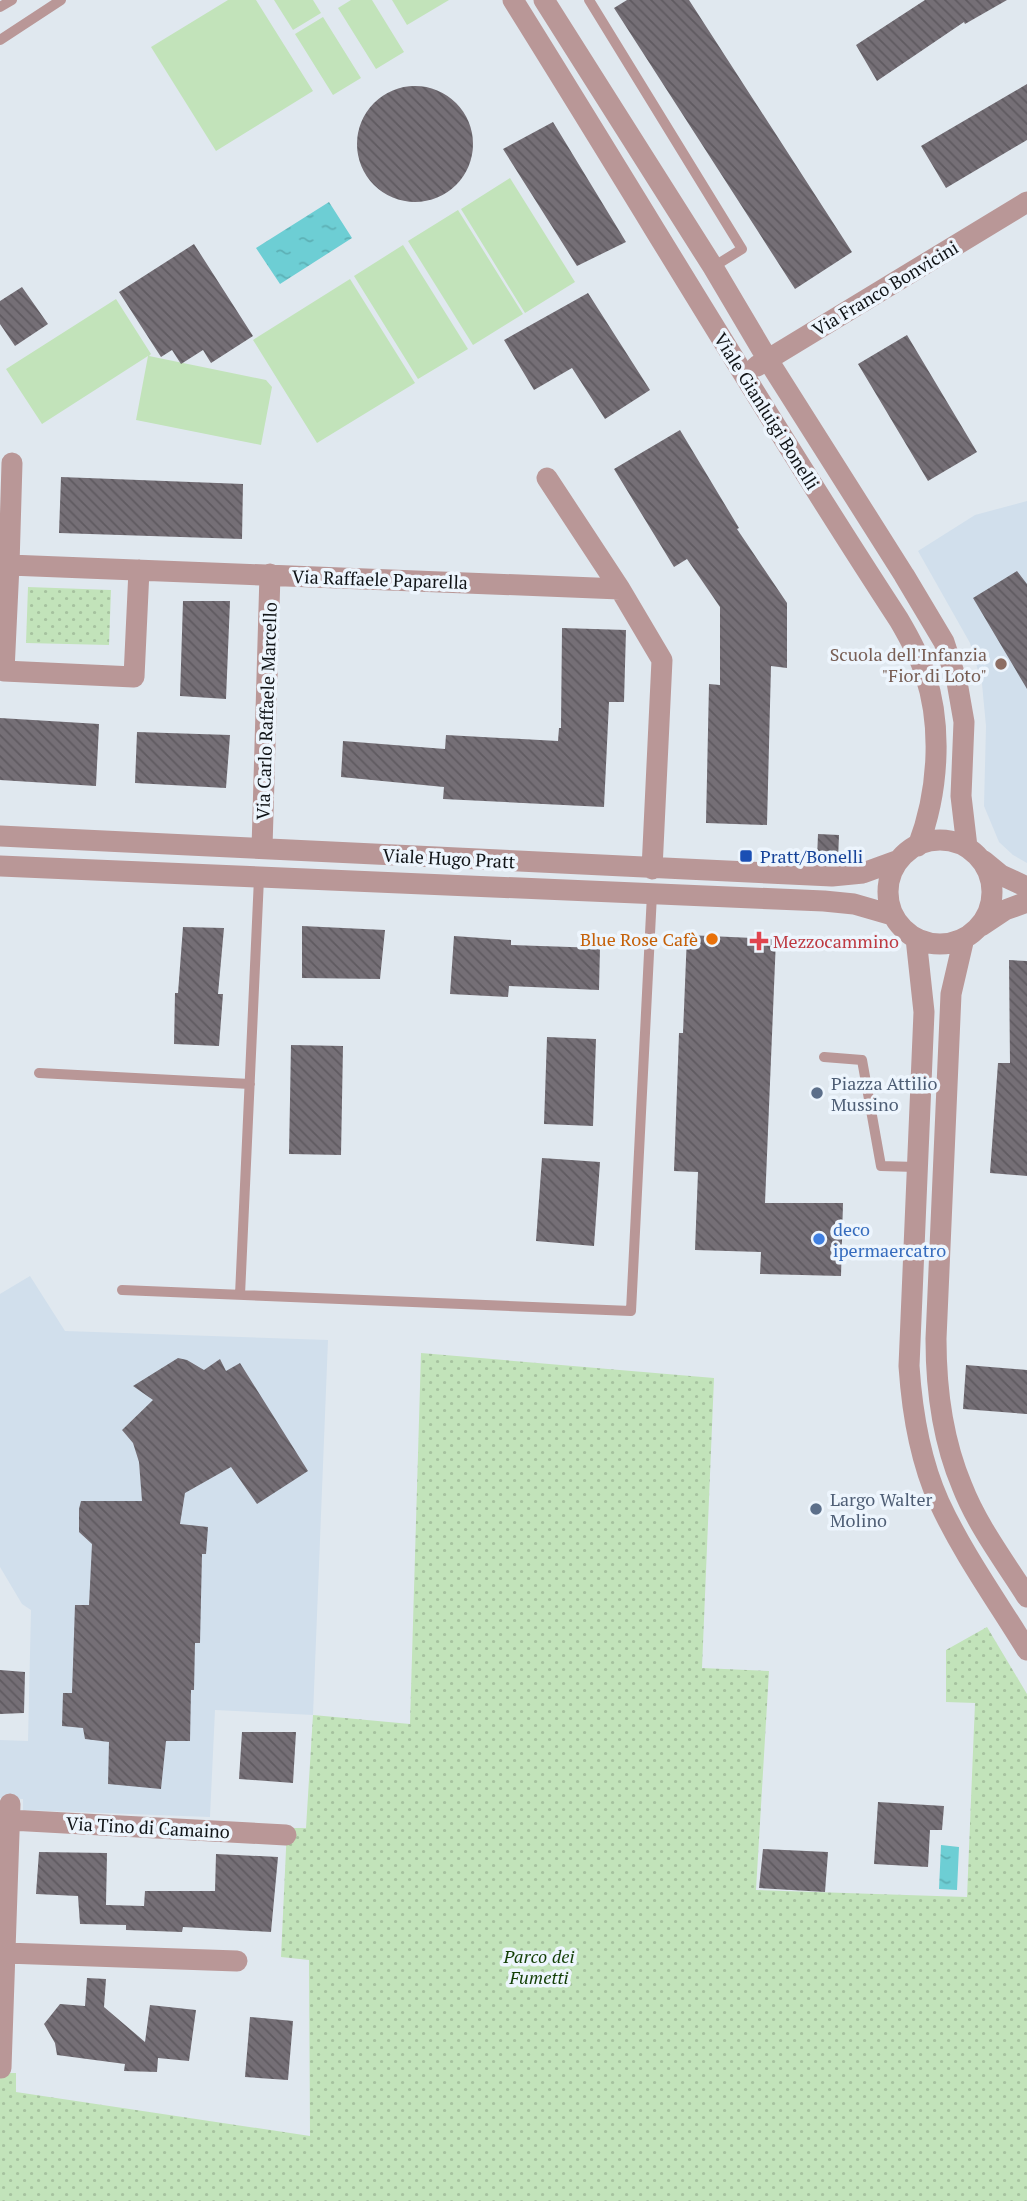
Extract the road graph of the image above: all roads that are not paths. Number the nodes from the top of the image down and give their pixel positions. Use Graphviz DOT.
graph roads {
  1 [pos="12,0"];
  2 [pos="61,0"];
  3 [pos="513,0"];
  4 [pos="544,0"];
  5 [pos="589,0"];
  6 [pos="0,7"];
  7 [pos="0,40"];
  8 [pos="1027,202"];
  9 [pos="713,267"];
  10 [pos="768,360"];
  11 [pos="743,373"];
  12 [pos="12,463"];
  13 [pos="547,478"];
  14 [pos="9,565"];
  15 [pos="139,570"];
  16 [pos="270,574"];
  17 [pos="620,589"];
  18 [pos="0,836"];
  19 [pos="918,846"];
  20 [pos="262,848"];
  21 [pos="973,852"];
  22 [pos="896,861"];
  23 [pos="0,866"];
  24 [pos="652,869"];
  25 [pos="260,878"];
  26 [pos="1027,887"];
  27 [pos="652,894"];
  28 [pos="1027,902"];
  29 [pos="892,915"];
  30 [pos="973,932"];
  31 [pos="916,938"];
  32 [pos="824,1057"];
  33 [pos="39,1073"];
  34 [pos="250,1084"];
  35 [pos="916,1167"];
  36 [pos="122,1290"];
  37 [pos="240,1295"];
  38 [pos="1027,1597"];
  39 [pos="1027,1650"];
  40 [pos="286,1835"];
  41 [pos="5,1952"];
  42 [pos="237,1961"];
  43 [pos="1,2034"];
  44 [pos="1,2068"];
  1 -- 6 [label="lane"];
  2 -- 7 [label="lane"];
  3 -- 11 [label="street, Viale Gianluigi Bonelli"];
  4 -- 9 [label="street, Viale Gianluigi Bonelli"];
  5 -- 9 [label="lane"];
  8 -- 10 [label="street, Via Franco Bonvicini"];
  9 -- 10 [label="street, Viale Gianluigi Bonelli"];
  10 -- 11 [label="street, Via Franco Bonvicini"];
  10 -- 21 [label="street, Viale Gianluigi Bonelli"];
  11 -- 19 [label="street, Viale Gianluigi Bonelli"];
  12 -- 14 [label="street"];
  13 -- 17 [label="street"];
  14 -- 15 [label="street, Via Raffaele Paparella"];
  14 -- 15 [label="street"];
  15 -- 16 [label="street, Via Raffaele Paparella"];
  16 -- 17 [label="street, Via Raffaele Paparella"];
  16 -- 20 [label="street, Via Carlo Raffaele Marcello"];
  17 -- 24 [label="street"];
  18 -- 20 [label="street, Viale Hugo Pratt"];
  19 -- 21 [label="street"];
  19 -- 22 [label="street"];
  20 -- 24 [label="street, Viale Hugo Pratt"];
  21 -- 26 [label="street"];
  21 -- 30 [label="street"];
  22 -- 24 [label="street, Viale Hugo Pratt"];
  22 -- 29 [label="street"];
  23 -- 25 [label="street, Viale Hugo Pratt"];
  25 -- 27 [label="street, Viale Hugo Pratt"];
  25 -- 34 [label="lane"];
  27 -- 29 [label="street, Viale Hugo Pratt"];
  27 -- 37 [label="lane"];
  28 -- 30 [label="street"];
  29 -- 31 [label="street"];
  30 -- 31 [label="street"];
  30 -- 38 [label="street"];
  31 -- 35 [label="street"];
  32 -- 35 [label="lane"];
  33 -- 34 [label="lane"];
  34 -- 37 [label="lane"];
  35 -- 39 [label="street"];
  36 -- 37 [label="lane"];
  40 -- 41 [label="street, Via Tino di Camaino"];
  41 -- 42 [label="street"];
  41 -- 43 [label="street, Via Tino di Camaino"];
  43 -- 44 [label="street, Via Tino di Camaino"];
}
